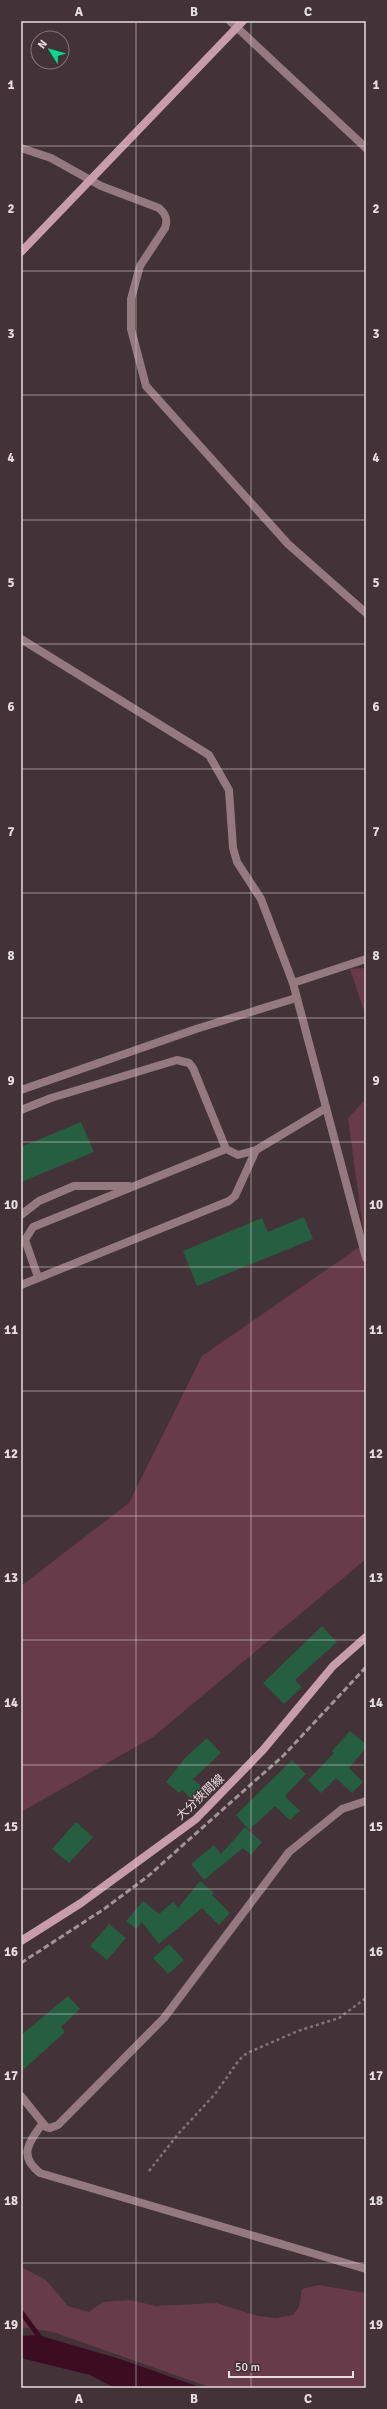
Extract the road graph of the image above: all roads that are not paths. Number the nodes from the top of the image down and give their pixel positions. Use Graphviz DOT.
graph roads {
  1 [pos="230,21"];
  2 [pos="243,21"];
  3 [pos="236,28"];
  4 [pos="21,148"];
  5 [pos="366,148"];
  6 [pos="90,180"];
  7 [pos="21,252"];
  8 [pos="366,613"];
  9 [pos="21,639"];
  10 [pos="366,959"];
  11 [pos="293,983"];
  12 [pos="296,998"];
  13 [pos="21,1090"];
  14 [pos="326,1108"];
  15 [pos="21,1110"];
  16 [pos="226,1149"];
  17 [pos="256,1150"];
  18 [pos="134,1186"];
  19 [pos="21,1215"];
  20 [pos="23,1241"];
  21 [pos="366,1258"];
  22 [pos="38,1277"];
  23 [pos="21,1285"];
  24 [pos="366,1637"];
  25 [pos="366,1801"];
  26 [pos="21,1941"];
  27 [pos="21,2096"];
  28 [pos="43,2123"];
  29 [pos="366,2269"];
  1 -- 3 [label="street"];
  2 -- 3 [label="main road"];
  3 -- 5 [label="street"];
  3 -- 6 [label="main road"];
  4 -- 6 [label="street"];
  6 -- 7 [label="main road"];
  6 -- 8 [label="street"];
  9 -- 11 [label="street"];
  10 -- 11 [label="street"];
  11 -- 12 [label="street"];
  12 -- 13 [label="street"];
  12 -- 14 [label="street"];
  14 -- 17 [label="street"];
  14 -- 21 [label="street"];
  15 -- 16 [label="street"];
  16 -- 17 [label="street"];
  16 -- 18 [label="street"];
  17 -- 22 [label="street"];
  18 -- 19 [label="street"];
  18 -- 20 [label="street"];
  20 -- 22 [label="street"];
  22 -- 23 [label="street"];
  24 -- 26 [label="main road, 大分挾間線"];
  25 -- 28 [label="street"];
  27 -- 28 [label="street"];
  28 -- 29 [label="street"];
}
